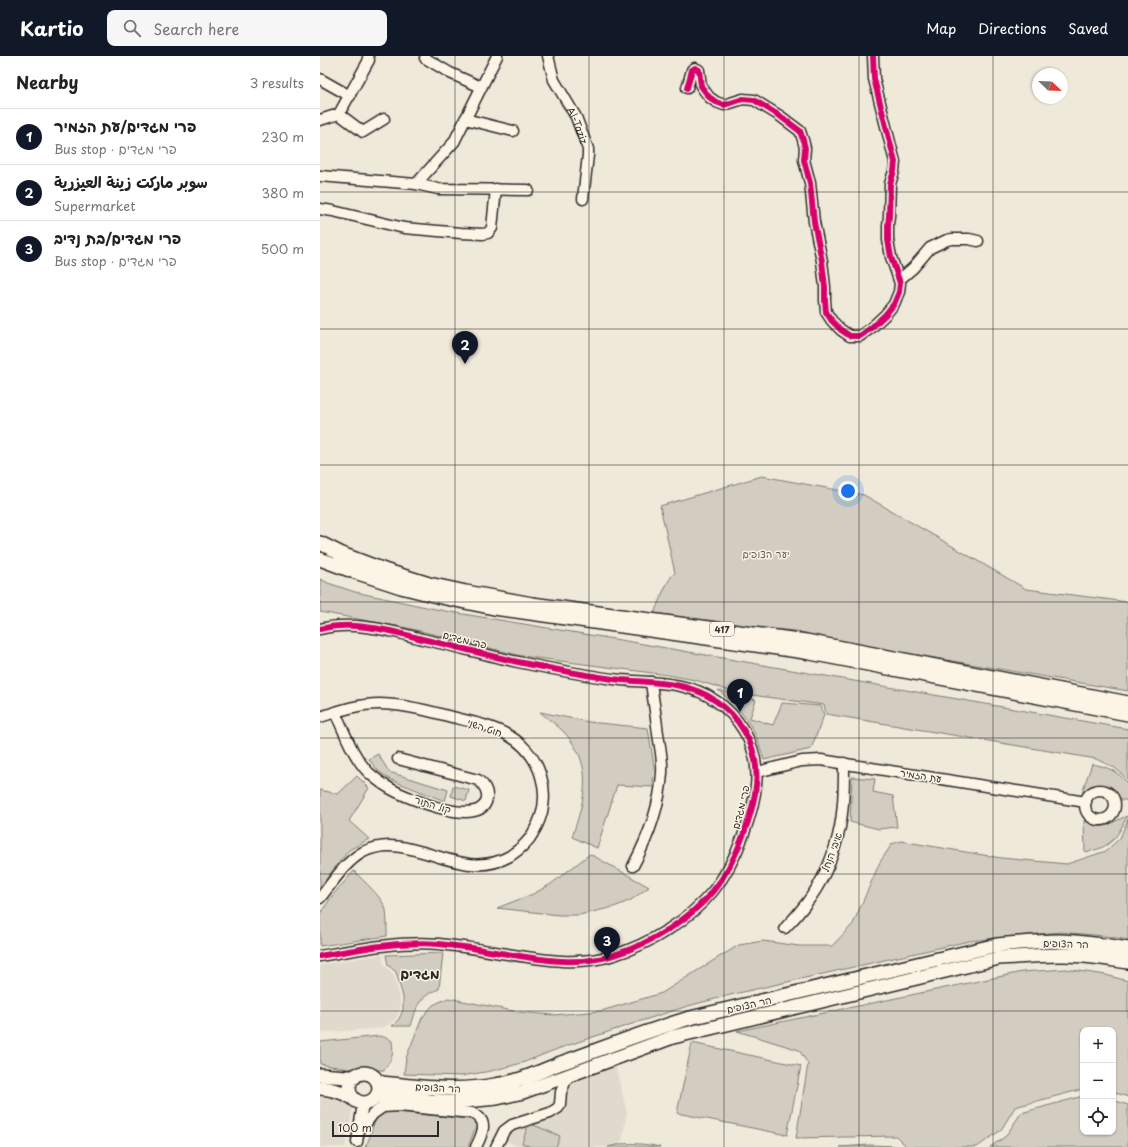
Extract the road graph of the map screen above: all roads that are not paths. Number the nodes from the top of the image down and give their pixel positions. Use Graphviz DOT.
graph roads {
  1 [pos="368,56"];
  2 [pos="497,56"];
  3 [pos="548,56"];
  4 [pos="873,56"];
  5 [pos="425,58"];
  6 [pos="320,79"];
  7 [pos="481,87"];
  8 [pos="687,88"];
  9 [pos="350,96"];
  10 [pos="339,114"];
  11 [pos="384,119"];
  12 [pos="465,119"];
  13 [pos="320,120"];
  14 [pos="513,131"];
  15 [pos="320,176"];
  16 [pos="416,184"];
  17 [pos="496,189"];
  18 [pos="528,190"];
  19 [pos="584,199"];
  20 [pos="320,209"];
  21 [pos="978,241"];
  22 [pos="899,280"];
  23 [pos="320,543"];
  24 [pos="320,559"];
  25 [pos="320,629"];
  26 [pos="651,682"];
  27 [pos="1128,703"];
  28 [pos="335,712"];
  29 [pos="1128,714"];
  30 [pos="320,717"];
  31 [pos="398,759"];
  32 [pos="844,763"];
  33 [pos="757,772"];
  34 [pos="1086,802"];
  35 [pos="633,866"];
  36 [pos="320,898"];
  37 [pos="785,928"];
  38 [pos="1128,948"];
  39 [pos="320,956"];
  40 [pos="1128,962"];
  41 [pos="571,1074"];
  42 [pos="320,1075"];
  43 [pos="354,1077"];
  44 [pos="377,1080"];
  45 [pos="320,1088"];
  46 [pos="532,1088"];
  47 [pos="351,1097"];
  48 [pos="376,1097"];
  49 [pos="560,1100"];
  50 [pos="363,1103"];
  51 [pos="360,1124"];
  52 [pos="357,1142"];
  53 [pos="476,1147"];
  54 [pos="496,1147"];
  1 -- 9 [label="street"];
  2 -- 7 [label="street"];
  3 -- 19 [label="street, Al-Taziz"];
  4 -- 22 [label="street"];
  5 -- 7 [label="street"];
  6 -- 9 [label="street"];
  7 -- 12 [label="street"];
  8 -- 22 [label="street"];
  9 -- 10 [label="street"];
  10 -- 11 [label="street"];
  10 -- 13 [label="street"];
  12 -- 14 [label="street"];
  12 -- 16 [label="street"];
  15 -- 16 [label="street"];
  16 -- 17 [label="street"];
  17 -- 18 [label="street"];
  17 -- 20 [label="street"];
  21 -- 22 [label="street"];
  23 -- 27 [label="main road, 417"];
  24 -- 29 [label="main road, 417"];
  25 -- 26 [label="street, פרי מגדים"];
  26 -- 33 [label="street, פרי מגדים"];
  26 -- 35 [label="street"];
  28 -- 30 [label="street, חוט השני"];
  28 -- 31 [label="street, קול התור"];
  28 -- 36 [label="street, חוט השני"];
  32 -- 33 [label="street, עת הזמיר"];
  32 -- 34 [label="street, עת הזמיר"];
  32 -- 37 [label="street, איבי הנחל"];
  33 -- 39 [label="street, פרי מגדים"];
  38 -- 44 [label="main road, הר הצופים"];
  40 -- 41 [label="main road, הר הצופים"];
  41 -- 46 [label="main road, הר הצופים"];
  41 -- 49 [label="street"];
  42 -- 43 [label="main road"];
  43 -- 44 [label="main road"];
  43 -- 47 [label="main road"];
  44 -- 48 [label="main road"];
  45 -- 47 [label="main road"];
  46 -- 48 [label="main road, הר הצופים"];
  46 -- 49 [label="street"];
  47 -- 50 [label="main road"];
  48 -- 50 [label="main road"];
  49 -- 54 [label="street"];
  50 -- 51 [label="street"];
  51 -- 52 [label="street"];
  51 -- 53 [label="street"];
}
